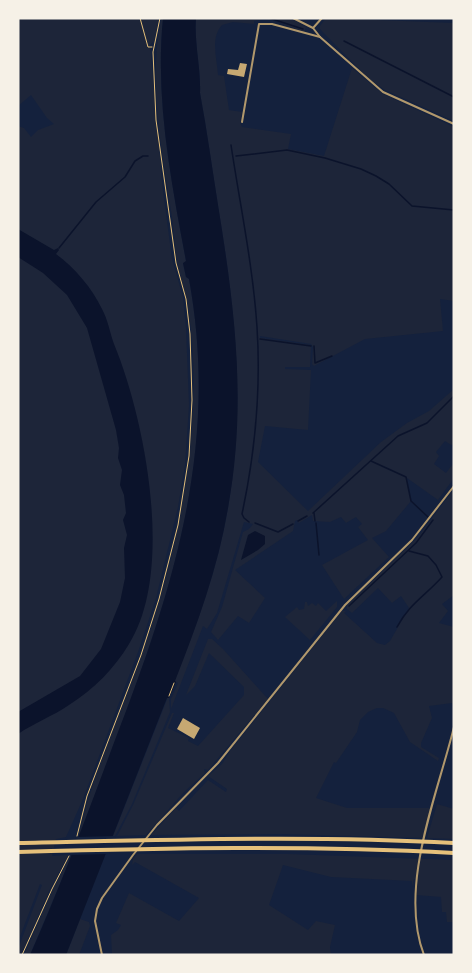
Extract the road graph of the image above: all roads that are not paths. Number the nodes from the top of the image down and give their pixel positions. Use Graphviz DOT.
graph roads {
  1 [pos="293,18"];
  2 [pos="322,18"];
  3 [pos="313,28"];
  4 [pos="320,37"];
  5 [pos="242,122"];
  6 [pos="454,124"];
  7 [pos="454,486"];
  8 [pos="454,727"];
  9 [pos="18,843"];
  10 [pos="454,843"];
  11 [pos="18,852"];
  12 [pos="454,853"];
  13 [pos="102,955"];
  14 [pos="424,955"];
  1 -- 3 [label="street"];
  2 -- 3 [label="street"];
  3 -- 4 [label="street"];
  4 -- 5 [label="street"];
  4 -- 6 [label="street"];
  7 -- 13 [label="street"];
  8 -- 14 [label="street"];
  9 -- 10 [label="highway"];
  11 -- 12 [label="highway"];
}
